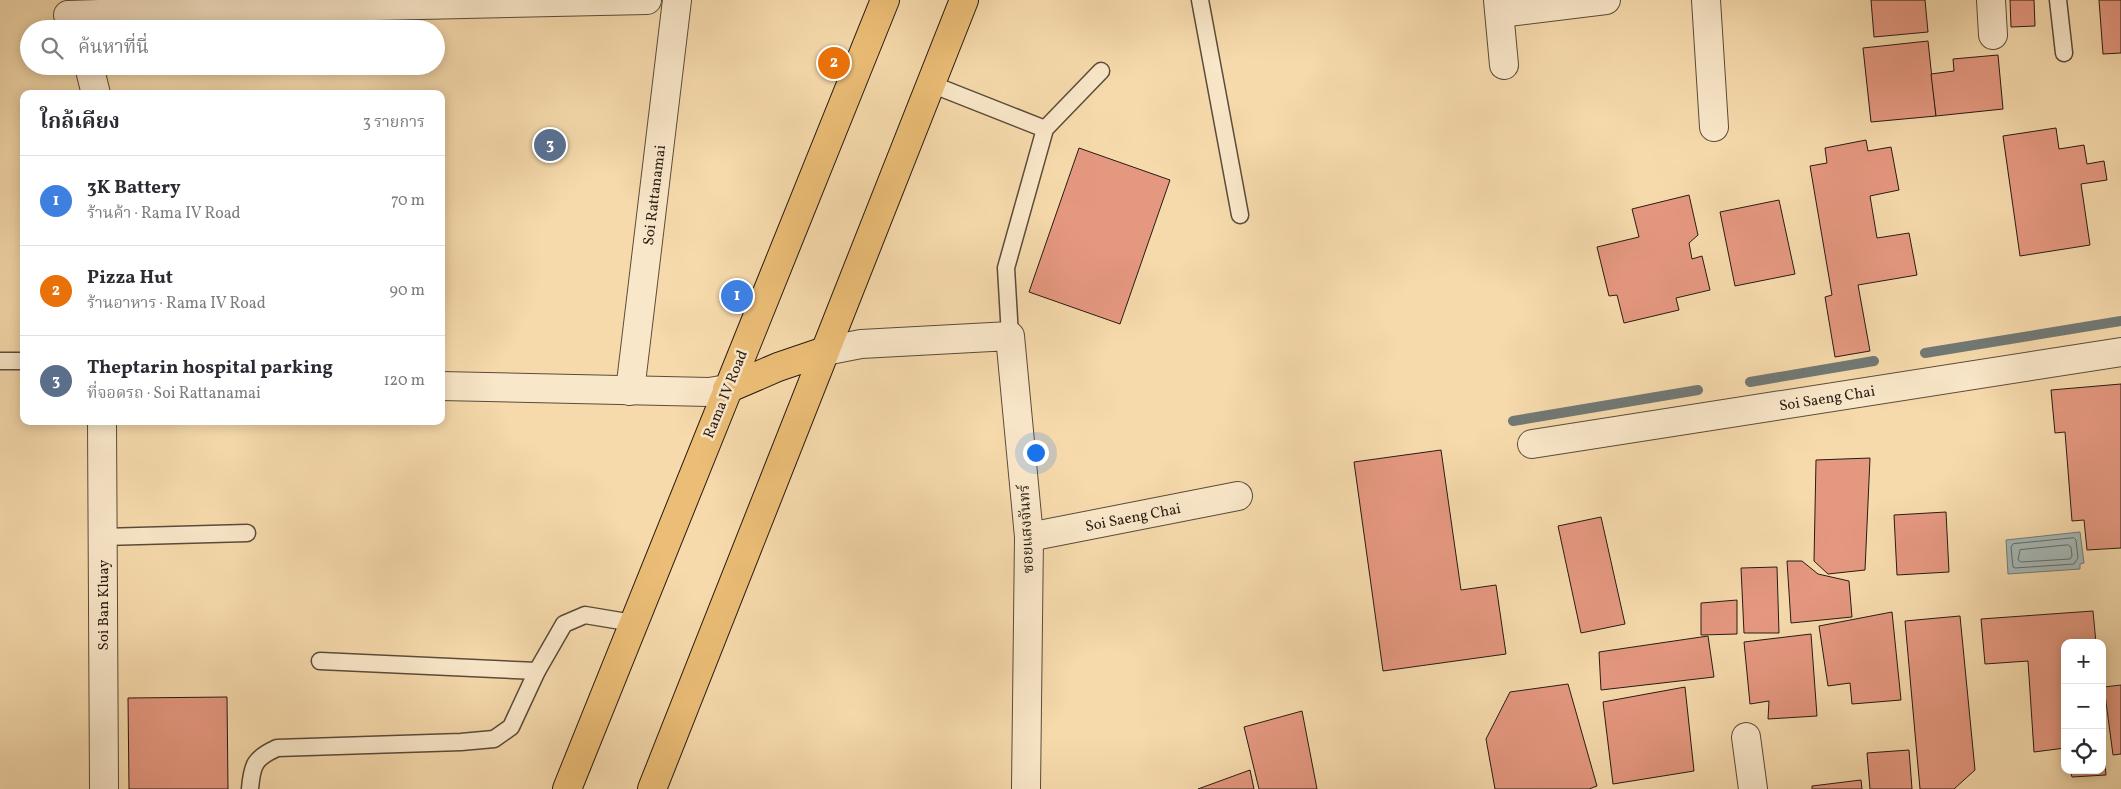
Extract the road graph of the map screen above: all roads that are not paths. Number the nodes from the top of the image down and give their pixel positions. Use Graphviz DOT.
graph roads {
  1 [pos="647,0"];
  2 [pos="677,0"];
  3 [pos="884,0"];
  4 [pos="964,0"];
  5 [pos="1200,0"];
  6 [pos="1606,0"];
  7 [pos="1706,0"];
  8 [pos="1991,0"];
  9 [pos="2058,0"];
  10 [pos="285,4"];
  11 [pos="1499,7"];
  12 [pos="67,15"];
  13 [pos="1993,35"];
  14 [pos="2064,53"];
  15 [pos="1504,65"];
  16 [pos="1101,71"];
  17 [pos="91,75"];
  18 [pos="931,84"];
  19 [pos="95,90"];
  20 [pos="1714,127"];
  21 [pos="1045,128"];
  22 [pos="1240,215"];
  23 [pos="1010,336"];
  24 [pos="824,351"];
  25 [pos="2121,352"];
  26 [pos="0,361"];
  27 [pos="20,361"];
  28 [pos="445,386"];
  29 [pos="727,390"];
  30 [pos="630,391"];
  31 [pos="102,425"];
  32 [pos="1532,444"];
  33 [pos="1238,496"];
  34 [pos="247,533"];
  35 [pos="102,537"];
  36 [pos="1029,537"];
  37 [pos="633,623"];
  38 [pos="320,661"];
  39 [pos="537,671"];
  40 [pos="1746,738"];
  41 [pos="104,789"];
  42 [pos="250,789"];
  43 [pos="566,789"];
  44 [pos="652,789"];
  45 [pos="1026,789"];
  46 [pos="1753,789"];
  1 -- 10 [label="street"];
  2 -- 30 [label="street, Soi Rattanamai"];
  3 -- 29 [label="main road, Rama IV Road"];
  4 -- 18 [label="main road"];
  5 -- 22 [label="lane"];
  6 -- 11 [label="street"];
  7 -- 20 [label="street"];
  8 -- 13 [label="street"];
  9 -- 14 [label="lane"];
  10 -- 12 [label="street"];
  11 -- 15 [label="street"];
  16 -- 21 [label="lane"];
  17 -- 19 [label="street"];
  18 -- 21 [label="lane"];
  18 -- 24 [label="main road"];
  21 -- 23 [label="lane"];
  23 -- 24 [label="street"];
  23 -- 36 [label="street, ซอยแสงจันทร์"];
  24 -- 29 [label="main road"];
  24 -- 44 [label="main road"];
  25 -- 32 [label="street, Soi Saeng Chai"];
  26 -- 27 [label="lane"];
  28 -- 30 [label="street"];
  29 -- 30 [label="street"];
  29 -- 37 [label="main road, Rama IV Road"];
  31 -- 35 [label="street, Soi Ban Kluay"];
  33 -- 36 [label="street, Soi Saeng Chai"];
  34 -- 35 [label="lane"];
  35 -- 41 [label="street, Soi Ban Kluay"];
  36 -- 45 [label="street, ซอยแสงจันทร์"];
  37 -- 39 [label="lane"];
  37 -- 43 [label="main road, Rama IV Road"];
  38 -- 39 [label="lane"];
  39 -- 42 [label="lane"];
  40 -- 46 [label="street"];
}
